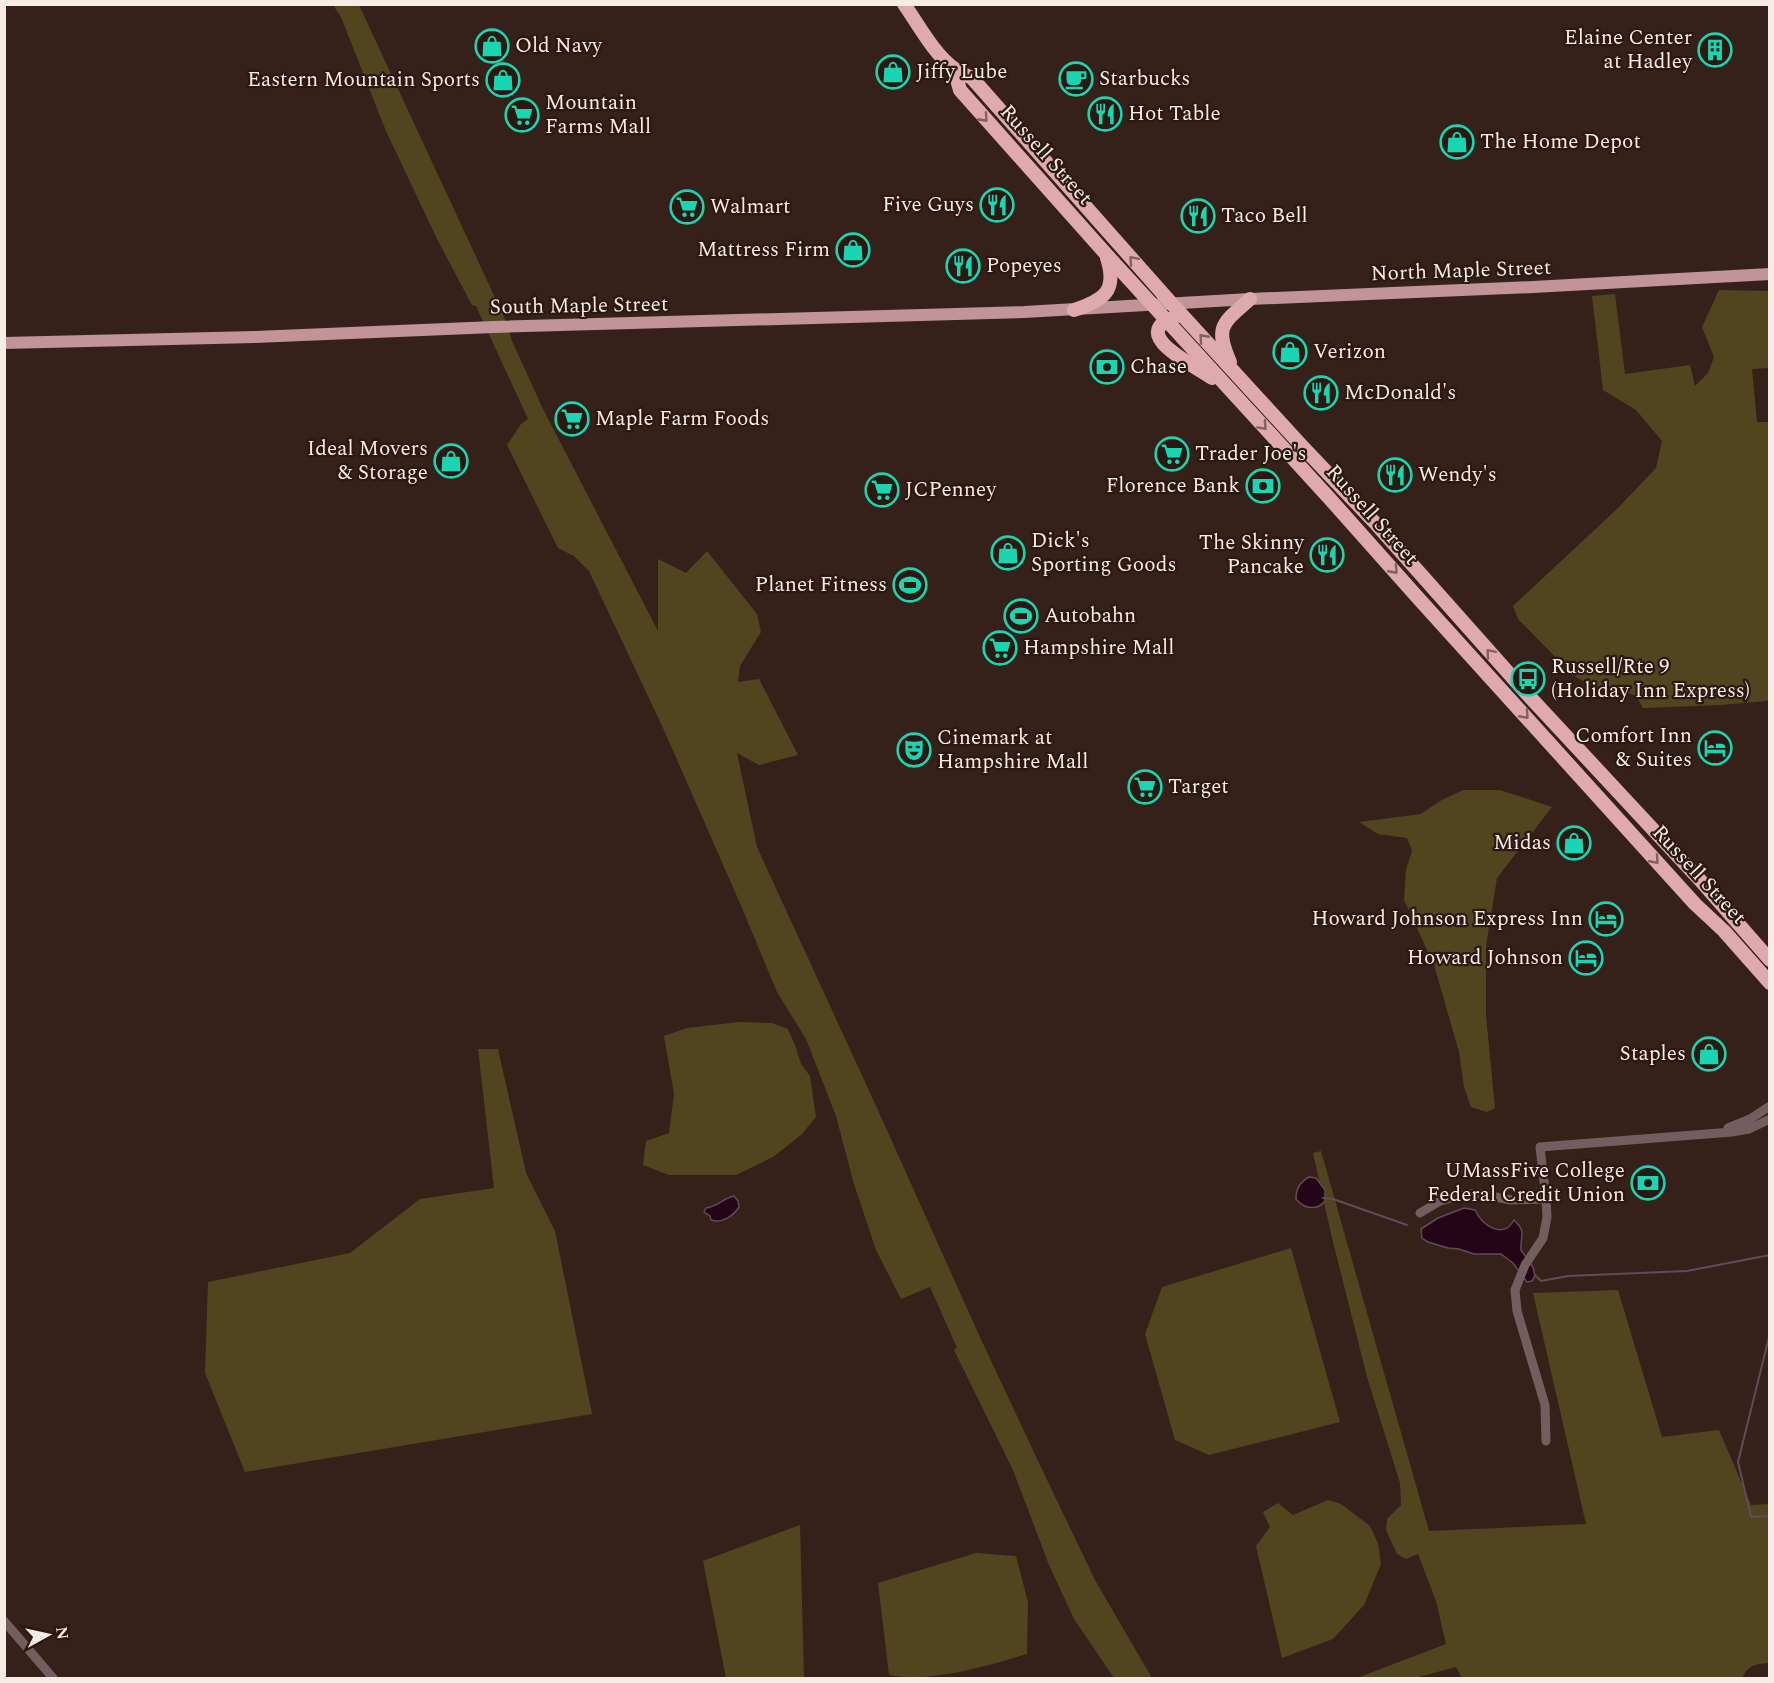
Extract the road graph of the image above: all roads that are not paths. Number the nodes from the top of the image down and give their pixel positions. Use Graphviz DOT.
graph roads {
  1 [pos="904,4"];
  2 [pos="954,69"];
  3 [pos="1105,253"];
  4 [pos="1770,274"];
  5 [pos="1250,299"];
  6 [pos="1172,304"];
  7 [pos="1153,305"];
  8 [pos="1074,310"];
  9 [pos="1183,316"];
  10 [pos="1167,320"];
  11 [pos="4,343"];
  12 [pos="1234,372"];
  13 [pos="1236,398"];
  14 [pos="1770,960"];
  15 [pos="1770,983"];
  16 [pos="1770,1106"];
  17 [pos="1770,1119"];
  18 [pos="1702,1134"];
  19 [pos="1546,1199"];
  20 [pos="1420,1213"];
  21 [pos="1546,1441"];
  22 [pos="4,1621"];
  23 [pos="52,1678"];
  1 -- 2 [label="highway, Russell Street"];
  2 -- 3 [label="highway, Russell Street, one-way"];
  6 -- 2 [label="highway, Russell Street, one-way"];
  3 -- 7 [label="highway, Russell Street"];
  3 -- 8 [label="highway"];
  4 -- 5 [label="main road, North Maple Street"];
  5 -- 6 [label="main road, North Maple Street"];
  5 -- 12 [label="highway"];
  6 -- 7 [label="main road, North Maple Street"];
  6 -- 9 [label="highway, Russell Street"];
  7 -- 8 [label="main road, South Maple Street"];
  7 -- 10 [label="highway, Russell Street"];
  8 -- 11 [label="main road, South Maple Street"];
  9 -- 10 [label="highway"];
  12 -- 9 [label="highway, Russell Street, one-way"];
  10 -- 13 [label="highway, Russell Street"];
  10 -- 13 [label="highway"];
  14 -- 12 [label="highway, Russell Street, one-way"];
  13 -- 15 [label="highway, Russell Street, one-way"];
  16 -- 18 [label="street"];
  17 -- 18 [label="street"];
  18 -- 19 [label="street"];
  19 -- 20 [label="street"];
  19 -- 21 [label="street"];
  22 -- 23 [label="street"];
}
